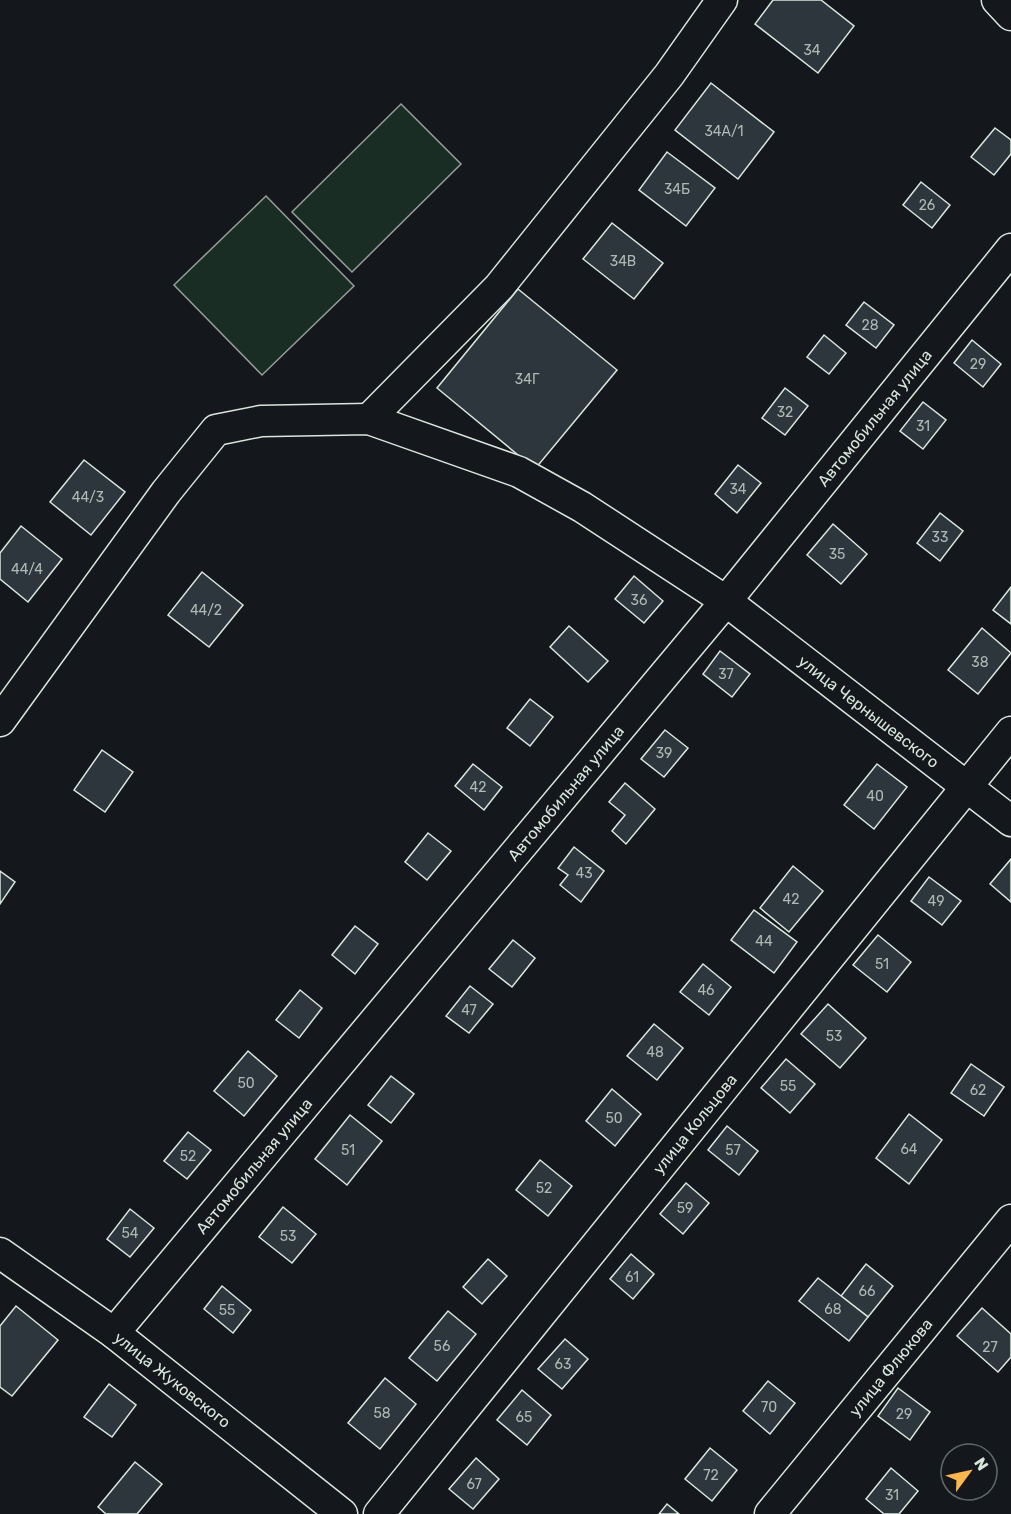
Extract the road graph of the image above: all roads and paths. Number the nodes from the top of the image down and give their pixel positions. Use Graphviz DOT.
graph roads {
  1 [pos="722,0"];
  2 [pos="996,0"];
  3 [pos="1011,15"];
  4 [pos="1011,249"];
  5 [pos="369,419"];
  6 [pos="726,601"];
  7 [pos="0,721"];
  8 [pos="1011,732"];
  9 [pos="968,787"];
  10 [pos="1011,821"];
  11 [pos="1011,1220"];
  12 [pos="0,1253"];
  13 [pos="114,1333"];
  14 [pos="342,1514"];
  15 [pos="379,1514"];
  16 [pos="770,1514"];
  1 -- 5 [label="street"];
  2 -- 3 [label="street"];
  4 -- 6 [label="street, Автомобильная улица"];
  5 -- 6 [label="street, улица Чернышевского"];
  5 -- 7 [label="street"];
  6 -- 9 [label="street, улица Чернышевского"];
  6 -- 13 [label="street, Автомобильная улица"];
  8 -- 9 [label="street, улица Кольцова"];
  9 -- 10 [label="street, улица Чернышевского"];
  9 -- 15 [label="street, улица Кольцова"];
  11 -- 16 [label="street, улица Флюкова"];
  12 -- 13 [label="street, улица Жуковского"];
  13 -- 14 [label="street, улица Жуковского"];
}
